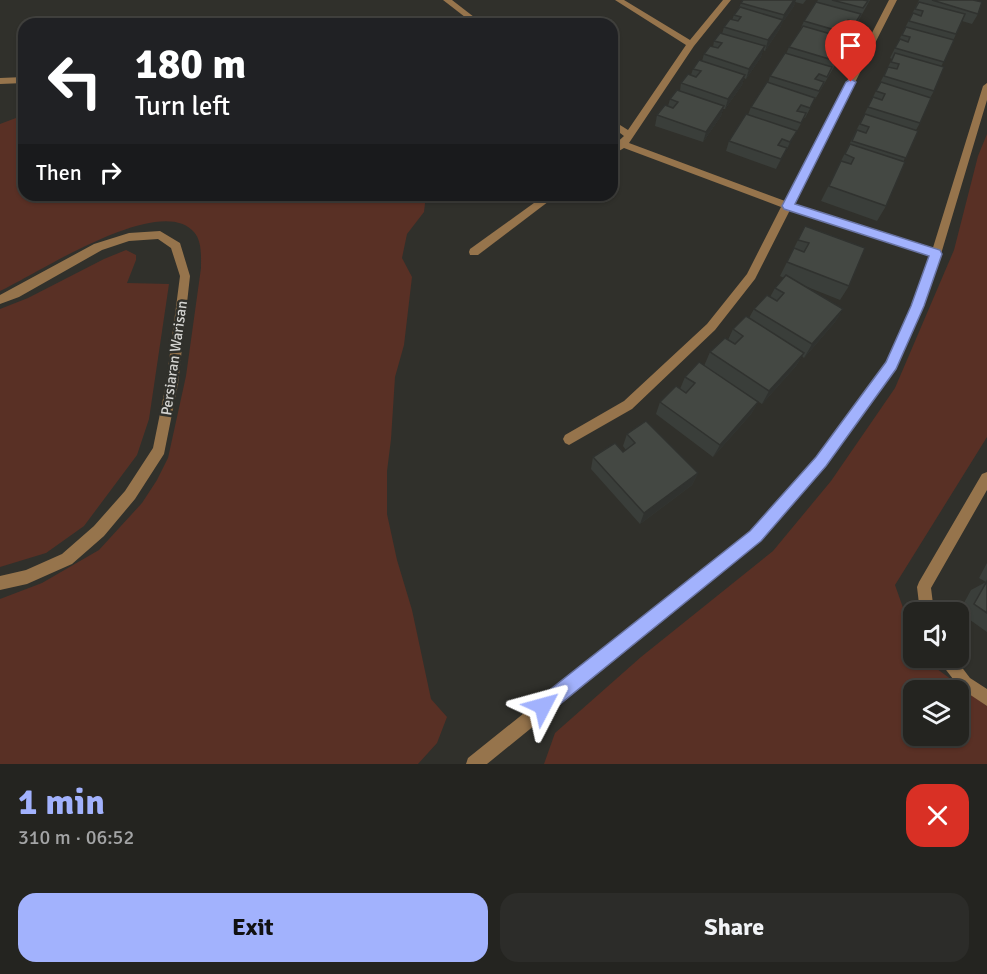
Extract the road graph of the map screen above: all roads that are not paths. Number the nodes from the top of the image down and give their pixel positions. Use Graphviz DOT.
graph roads {
  1 [pos="447,0"];
  2 [pos="620,0"];
  3 [pos="727,0"];
  4 [pos="893,0"];
  5 [pos="471,18"];
  6 [pos="691,44"];
  7 [pos="18,80"];
  8 [pos="0,81"];
  9 [pos="987,86"];
  10 [pos="983,112"];
  11 [pos="618,130"];
  12 [pos="625,139"];
  13 [pos="618,146"];
  14 [pos="544,201"];
  15 [pos="788,206"];
  16 [pos="474,252"];
  17 [pos="936,254"];
  18 [pos="0,300"];
  19 [pos="569,439"];
  20 [pos="987,478"];
  21 [pos="0,583"];
  22 [pos="926,602"];
  23 [pos="953,668"];
  24 [pos="987,698"];
  25 [pos="473,764"];
  1 -- 5 [label="street"];
  2 -- 6 [label="street"];
  3 -- 6 [label="street"];
  4 -- 15 [label="street"];
  6 -- 12 [label="street"];
  7 -- 8 [label="street"];
  9 -- 10 [label="street"];
  10 -- 17 [label="street"];
  11 -- 12 [label="street"];
  12 -- 13 [label="street"];
  12 -- 15 [label="street"];
  14 -- 16 [label="street"];
  15 -- 17 [label="street"];
  15 -- 19 [label="street"];
  17 -- 25 [label="street"];
  18 -- 21 [label="street, Persiaran Warisan"];
  20 -- 22 [label="street"];
  23 -- 24 [label="street"];
}
